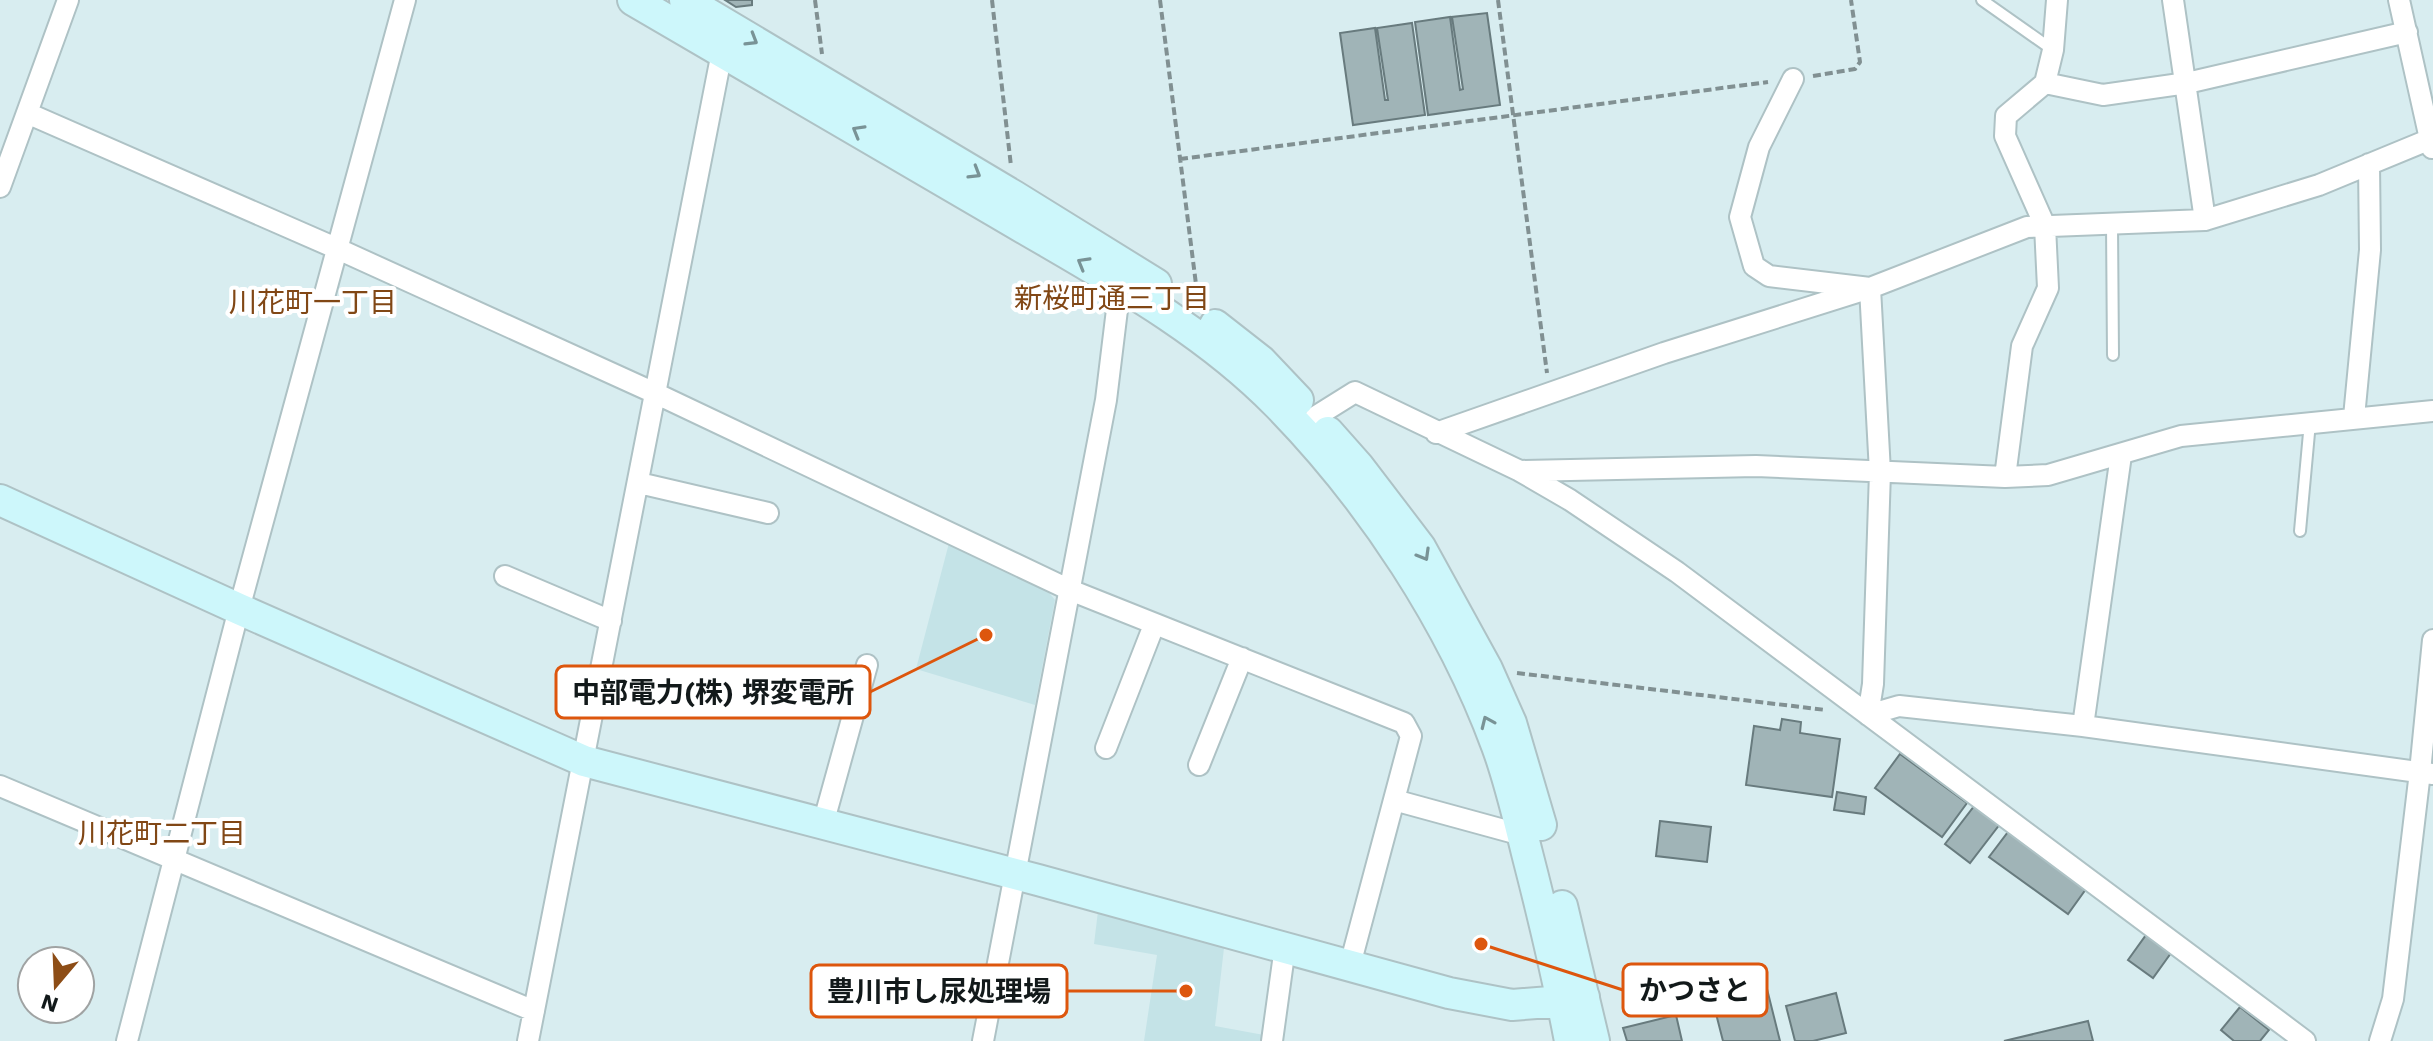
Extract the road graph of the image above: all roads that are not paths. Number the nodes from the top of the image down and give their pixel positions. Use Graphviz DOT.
graph roads {
  1 [pos="68,0"];
  2 [pos="405,0"];
  3 [pos="633,0"];
  4 [pos="685,0"];
  5 [pos="1982,0"];
  6 [pos="2057,0"];
  7 [pos="2173,0"];
  8 [pos="2399,0"];
  9 [pos="2407,32"];
  10 [pos="2053,50"];
  11 [pos="722,52"];
  12 [pos="1793,79"];
  13 [pos="2045,83"];
  14 [pos="2187,83"];
  15 [pos="27,113"];
  16 [pos="2432,142"];
  17 [pos="2369,164"];
  18 [pos="4,166"];
  19 [pos="0,187"];
  20 [pos="2205,220"];
  21 [pos="2112,224"];
  22 [pos="2045,226"];
  23 [pos="338,249"];
  24 [pos="1120,285"];
  25 [pos="1870,288"];
  26 [pos="2113,355"];
  27 [pos="657,394"];
  28 [pos="2433,411"];
  29 [pos="1315,417"];
  30 [pos="2354,417"];
  31 [pos="2310,422"];
  32 [pos="1436,433"];
  33 [pos="2121,455"];
  34 [pos="1520,471"];
  35 [pos="1880,472"];
  36 [pos="2005,477"];
  37 [pos="639,483"];
  38 [pos="0,500"];
  39 [pos="768,513"];
  40 [pos="2300,531"];
  41 [pos="505,576"];
  42 [pos="1070,590"];
  43 [pos="239,609"];
  44 [pos="611,621"];
  45 [pos="1154,625"];
  46 [pos="2433,640"];
  47 [pos="1242,658"];
  48 [pos="867,665"];
  49 [pos="1868,715"];
  50 [pos="2083,726"];
  51 [pos="1106,748"];
  52 [pos="584,761"];
  53 [pos="1199,765"];
  54 [pos="2427,773"];
  55 [pos="0,786"];
  56 [pos="1394,800"];
  57 [pos="823,824"];
  58 [pos="1522,835"];
  59 [pos="174,861"];
  60 [pos="1015,875"];
  61 [pos="1285,947"];
  62 [pos="1350,965"];
  63 [pos="1573,999"];
  64 [pos="534,1011"];
  65 [pos="127,1041"];
  66 [pos="528,1041"];
  67 [pos="983,1041"];
  68 [pos="1272,1041"];
  69 [pos="1570,1041"];
  70 [pos="1594,1041"];
  71 [pos="2305,1041"];
  72 [pos="2380,1041"];
  1 -- 15 [label="street"];
  2 -- 23 [label="street"];
  3 -- 11 [label="street"];
  4 -- 29 [label="street, one-way"];
  5 -- 10 [label="lane"];
  6 -- 10 [label="street"];
  7 -- 14 [label="street"];
  8 -- 9 [label="street"];
  9 -- 14 [label="street"];
  9 -- 16 [label="street"];
  10 -- 13 [label="street"];
  24 -- 11 [label="street, one-way"];
  11 -- 27 [label="street"];
  12 -- 25 [label="street"];
  13 -- 14 [label="street"];
  13 -- 22 [label="street"];
  14 -- 20 [label="street"];
  15 -- 18 [label="street"];
  15 -- 23 [label="street"];
  16 -- 17 [label="street"];
  17 -- 20 [label="street"];
  17 -- 30 [label="street"];
  18 -- 19 [label="street"];
  20 -- 21 [label="street"];
  21 -- 22 [label="street"];
  21 -- 26 [label="lane"];
  22 -- 25 [label="street"];
  22 -- 36 [label="street"];
  23 -- 27 [label="street"];
  23 -- 43 [label="street"];
  24 -- 42 [label="street"];
  58 -- 24 [label="street, one-way"];
  25 -- 32 [label="street"];
  25 -- 35 [label="street"];
  27 -- 37 [label="street"];
  27 -- 42 [label="street"];
  28 -- 30 [label="street"];
  29 -- 32 [label="street"];
  29 -- 63 [label="street, one-way"];
  30 -- 31 [label="street"];
  31 -- 33 [label="street"];
  31 -- 40 [label="lane"];
  32 -- 34 [label="street"];
  33 -- 36 [label="street"];
  33 -- 50 [label="street"];
  34 -- 35 [label="street"];
  34 -- 49 [label="street"];
  35 -- 36 [label="street"];
  35 -- 49 [label="street"];
  37 -- 39 [label="street"];
  37 -- 44 [label="street"];
  38 -- 43 [label="street"];
  41 -- 44 [label="street"];
  42 -- 45 [label="street"];
  42 -- 60 [label="street"];
  43 -- 52 [label="street"];
  43 -- 59 [label="street"];
  44 -- 52 [label="street"];
  45 -- 47 [label="street"];
  45 -- 51 [label="street"];
  46 -- 54 [label="street"];
  47 -- 53 [label="street"];
  47 -- 56 [label="street"];
  48 -- 57 [label="street"];
  49 -- 50 [label="street"];
  49 -- 71 [label="street"];
  50 -- 54 [label="street"];
  52 -- 57 [label="street"];
  52 -- 64 [label="street"];
  54 -- 72 [label="street"];
  55 -- 59 [label="street"];
  56 -- 58 [label="street"];
  56 -- 62 [label="street"];
  57 -- 60 [label="street"];
  58 -- 63 [label="street"];
  59 -- 64 [label="street"];
  59 -- 65 [label="street"];
  60 -- 61 [label="street"];
  60 -- 67 [label="street"];
  61 -- 62 [label="street"];
  61 -- 68 [label="street"];
  62 -- 63 [label="street"];
  63 -- 69 [label="street"];
  63 -- 70 [label="street"];
  64 -- 66 [label="street"];
}
